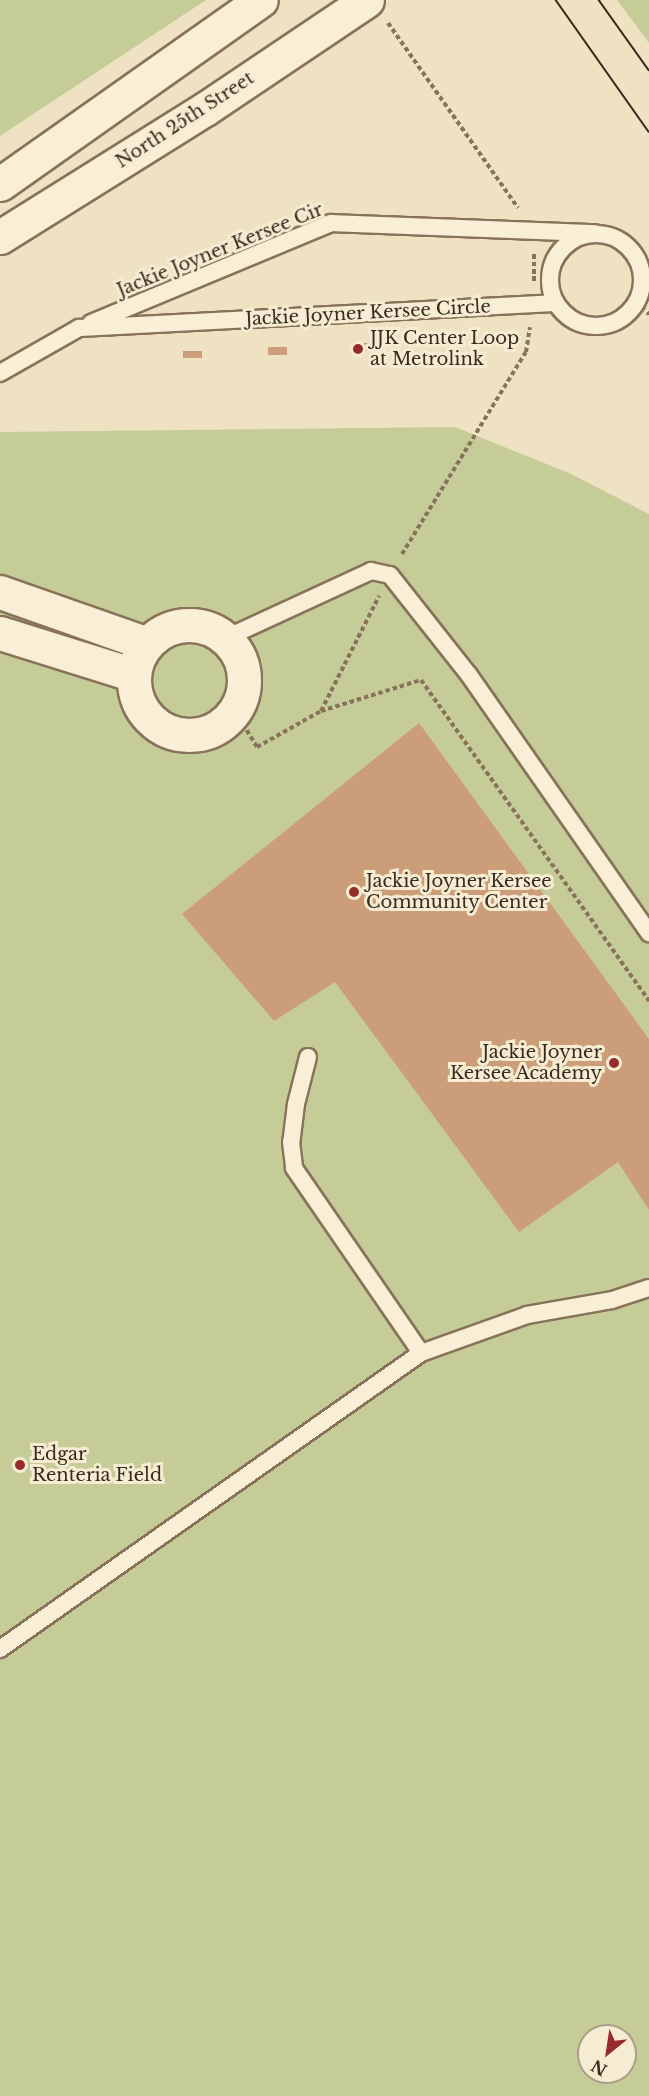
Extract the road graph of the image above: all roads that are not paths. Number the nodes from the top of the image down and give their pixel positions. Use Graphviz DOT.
graph roads {
  1 [pos="261,0"];
  2 [pos="376,9"];
  3 [pos="0,184"];
  4 [pos="595,233"];
  5 [pos="0,237"];
  6 [pos="555,303"];
  7 [pos="79,328"];
  8 [pos="0,374"];
  9 [pos="0,592"];
  10 [pos="0,633"];
  11 [pos="226,638"];
  12 [pos="145,643"];
  13 [pos="134,675"];
  14 [pos="649,933"];
  15 [pos="308,1057"];
  16 [pos="649,1288"];
  17 [pos="421,1353"];
  18 [pos="0,1649"];
  1 -- 3 [label="main road"];
  2 -- 5 [label="main road, North 25th Street"];
  4 -- 6 [label="lane"];
  4 -- 6 [label="lane"];
  4 -- 7 [label="lane, Jackie Joyner Kersee Cir"];
  6 -- 7 [label="lane, Jackie Joyner Kersee Circle"];
  7 -- 8 [label="lane, Jackie Joyner Kersee Circle"];
  9 -- 12 [label="main road"];
  10 -- 13 [label="main road"];
  11 -- 12 [label="main road"];
  11 -- 13 [label="main road"];
  11 -- 14 [label="lane"];
  12 -- 13 [label="main road"];
  15 -- 17 [label="lane"];
  16 -- 17 [label="lane"];
  17 -- 18 [label="lane"];
}
